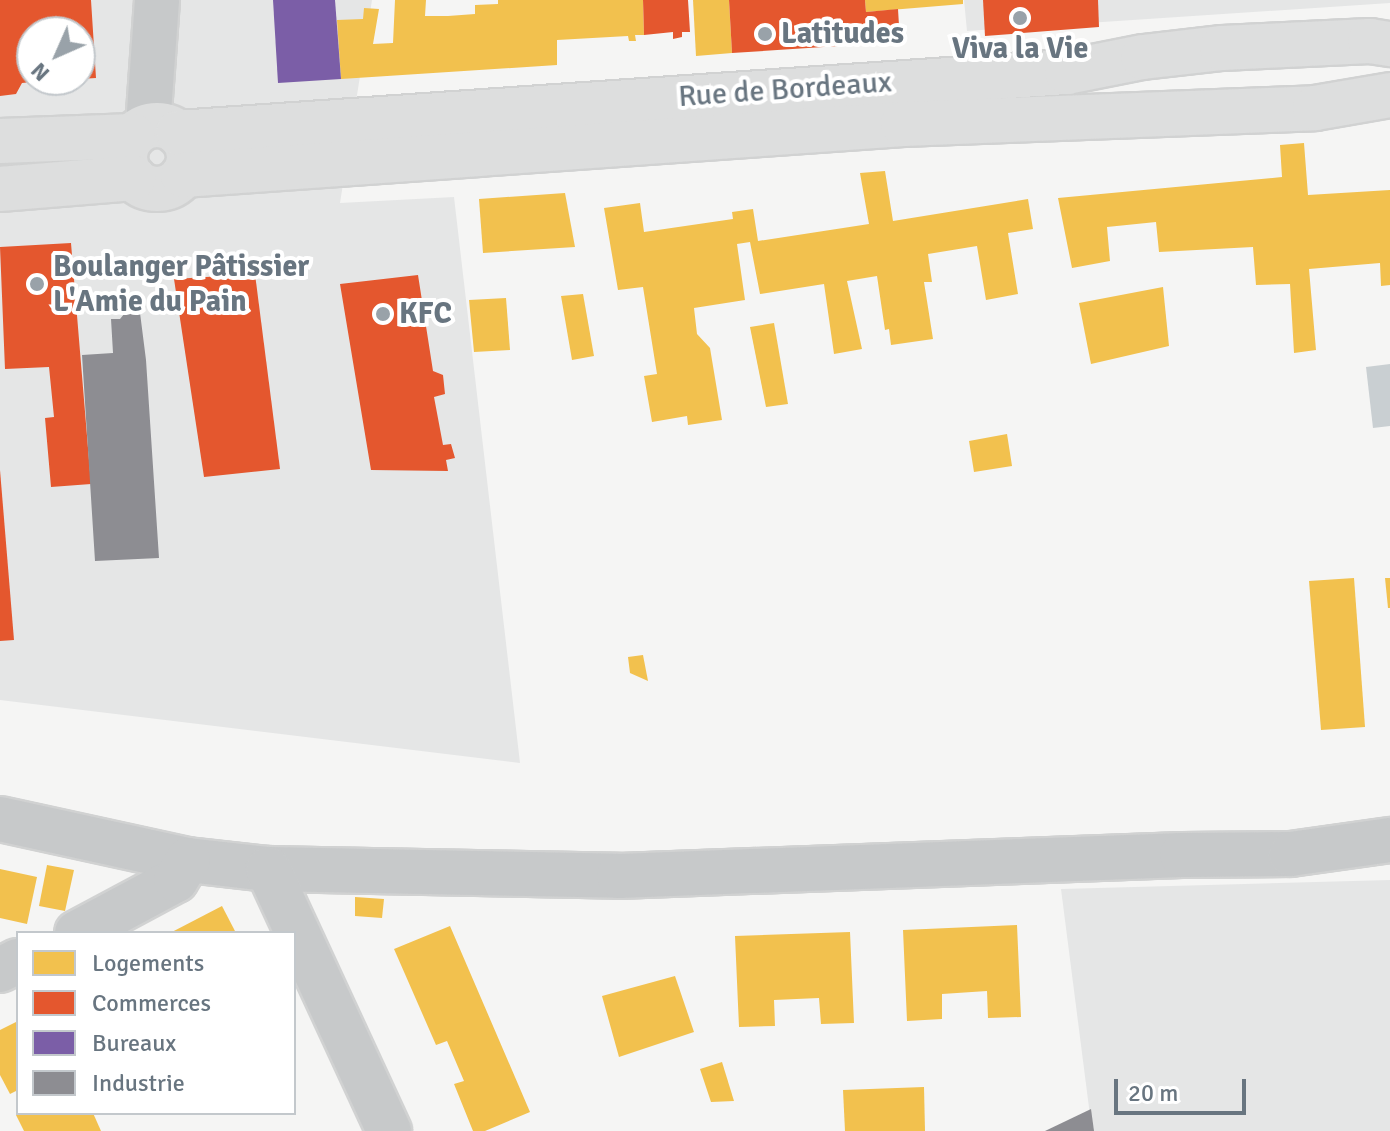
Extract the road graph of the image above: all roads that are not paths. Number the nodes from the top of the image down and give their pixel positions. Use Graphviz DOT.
graph roads {
  1 [pos="157,0"];
  2 [pos="1390,44"];
  3 [pos="1390,95"];
  4 [pos="0,141"];
  5 [pos="155,150"];
  6 [pos="0,189"];
  7 [pos="0,819"];
  8 [pos="1390,840"];
  9 [pos="188,860"];
  10 [pos="268,869"];
  11 [pos="81,931"];
  12 [pos="389,1131"];
  1 -- 5 [label="street"];
  2 -- 5 [label="main road, Rue de Bordeaux"];
  3 -- 5 [label="main road, Rue de Bordeaux"];
  4 -- 5 [label="main road, Rue de Bordeaux"];
  5 -- 6 [label="main road, Rue de Bordeaux"];
  7 -- 9 [label="street"];
  8 -- 10 [label="street"];
  9 -- 10 [label="street"];
  9 -- 11 [label="street"];
  10 -- 12 [label="street"];
}
